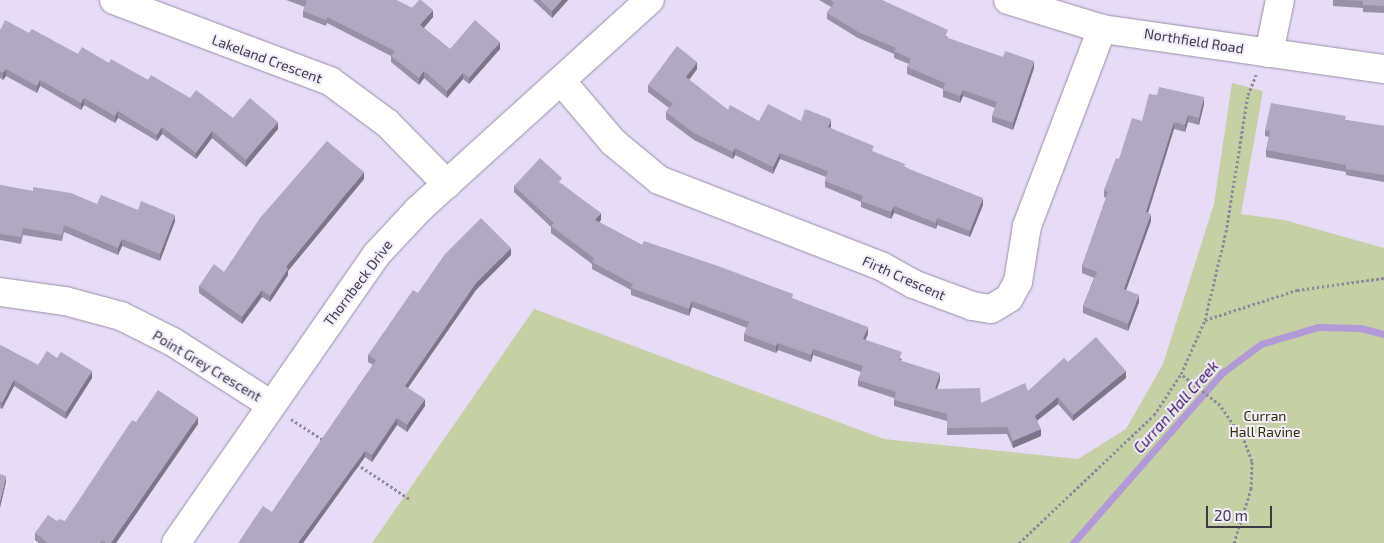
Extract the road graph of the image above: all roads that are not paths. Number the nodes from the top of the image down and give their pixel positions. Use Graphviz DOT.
graph roads {
  1 [pos="114,0"];
  2 [pos="650,0"];
  3 [pos="1008,0"];
  4 [pos="1280,0"];
  5 [pos="1102,28"];
  6 [pos="1269,53"];
  7 [pos="1384,69"];
  8 [pos="562,82"];
  9 [pos="448,184"];
  10 [pos="0,292"];
  11 [pos="270,404"];
  12 [pos="176,543"];
  1 -- 9 [label="street, Lakeland Crescent"];
  2 -- 8 [label="street, Thornbeck Drive"];
  3 -- 5 [label="street, Northfield Road"];
  4 -- 6 [label="street"];
  5 -- 6 [label="street, Northfield Road"];
  5 -- 8 [label="street, Firth Crescent"];
  6 -- 7 [label="street, Northfield Road"];
  8 -- 9 [label="street, Thornbeck Drive"];
  9 -- 11 [label="street, Thornbeck Drive"];
  10 -- 11 [label="street, Point Grey Crescent"];
  11 -- 12 [label="street, Thornbeck Drive"];
}
